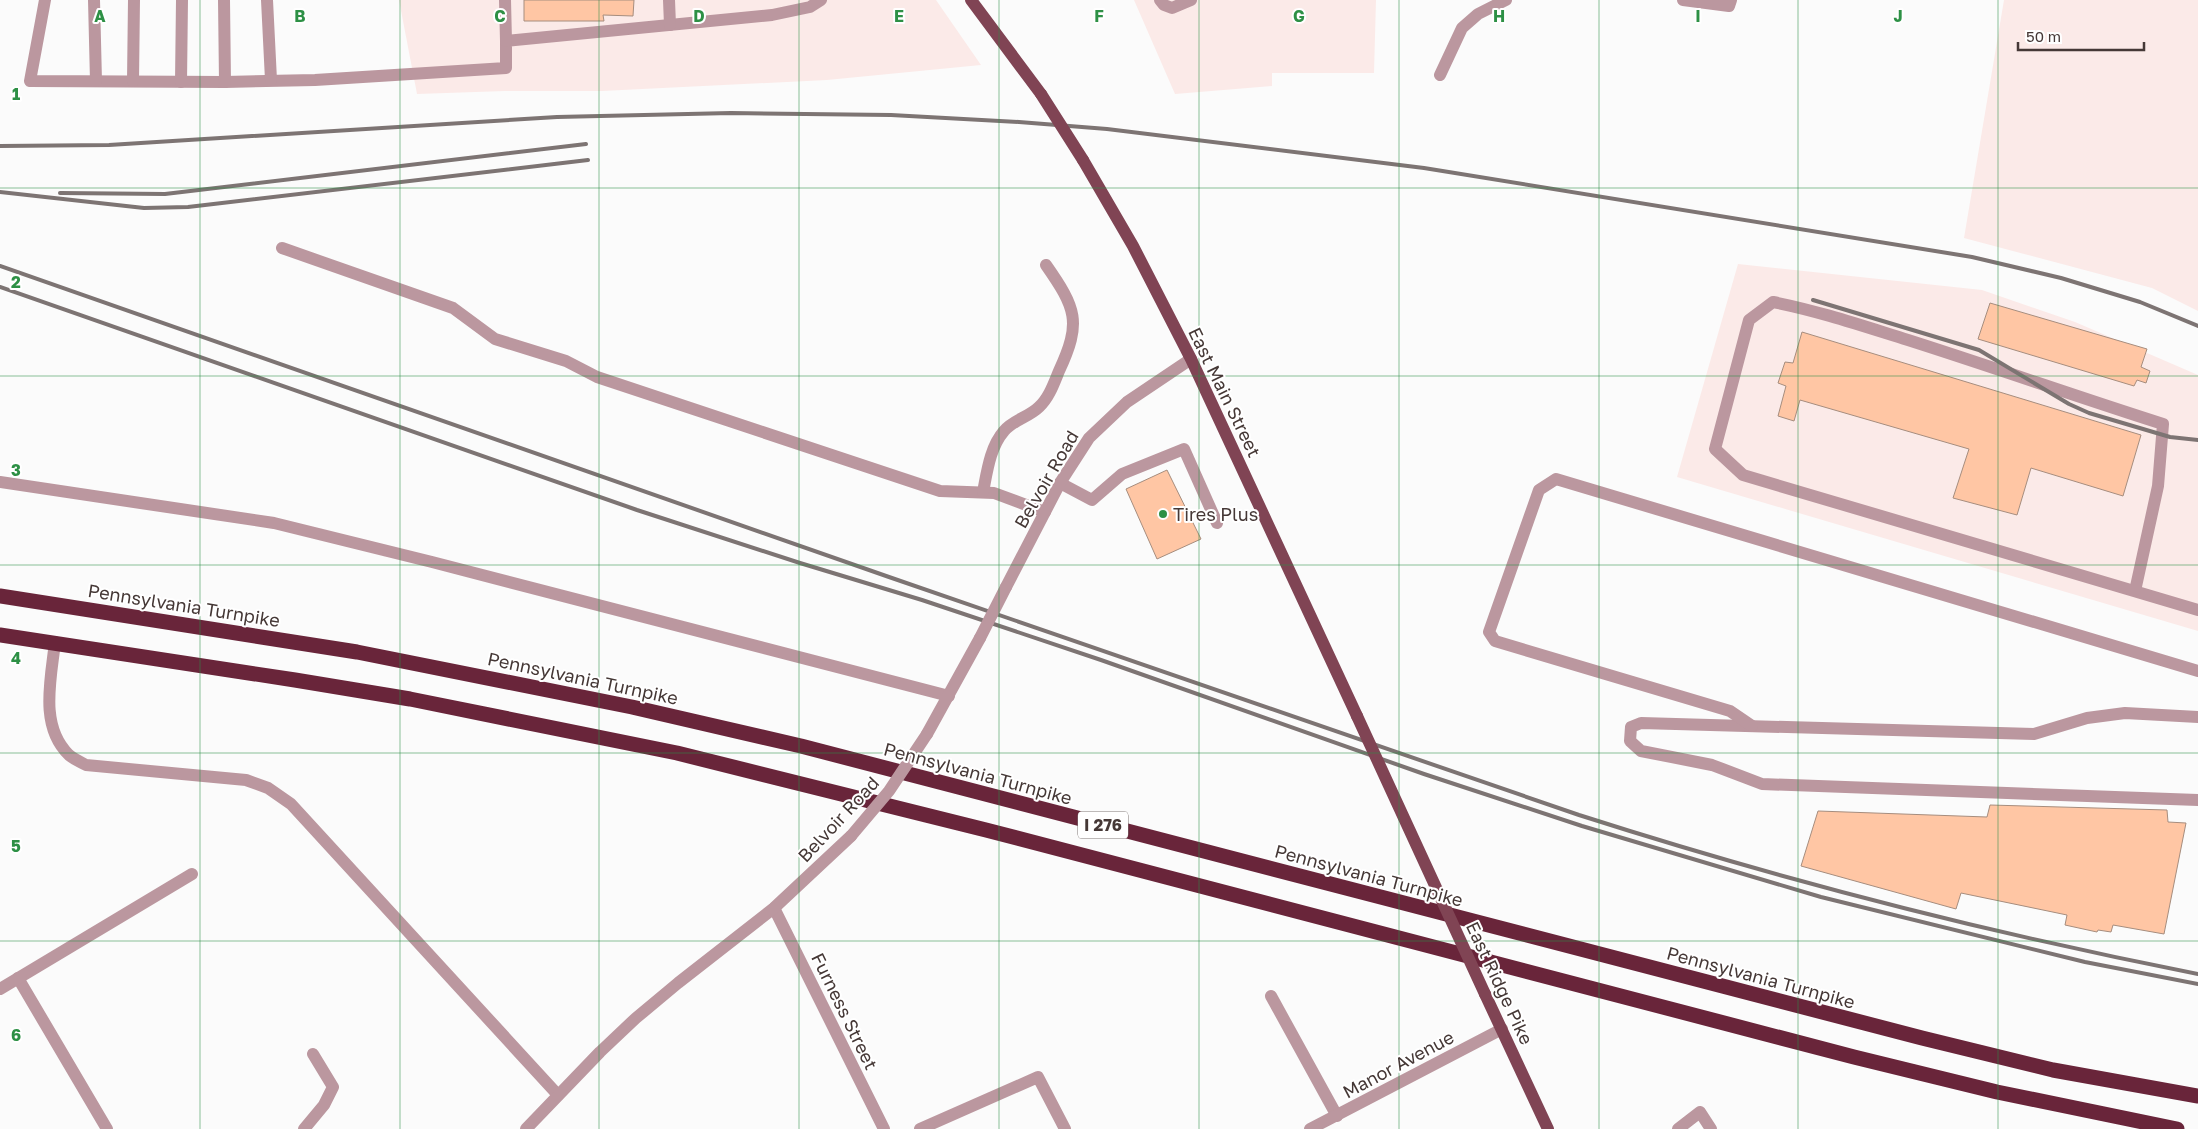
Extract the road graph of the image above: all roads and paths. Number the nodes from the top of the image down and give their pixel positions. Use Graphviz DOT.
graph roads {
  1 [pos="45,0"];
  2 [pos="94,0"];
  3 [pos="134,0"];
  4 [pos="182,0"];
  5 [pos="224,0"];
  6 [pos="267,0"];
  7 [pos="505,0"];
  8 [pos="669,0"];
  9 [pos="821,0"];
  10 [pos="971,0"];
  11 [pos="1160,0"];
  12 [pos="1191,0"];
  13 [pos="1506,0"];
  14 [pos="1683,0"];
  15 [pos="1731,0"];
  16 [pos="670,26"];
  17 [pos="506,41"];
  18 [pos="1440,75"];
  19 [pos="271,80"];
  20 [pos="96,81"];
  21 [pos="133,81"];
  22 [pos="181,82"];
  23 [pos="225,82"];
  24 [pos="282,248"];
  25 [pos="1046,265"];
  26 [pos="1190,359"];
  27 [pos="0,482"];
  28 [pos="1060,483"];
  29 [pos="983,492"];
  30 [pos="1045,512"];
  31 [pos="1218,523"];
  32 [pos="2135,591"];
  33 [pos="0,596"];
  34 [pos="2198,610"];
  35 [pos="0,635"];
  36 [pos="55,642"];
  37 [pos="2198,671"];
  38 [pos="949,696"];
  39 [pos="1357,716"];
  40 [pos="2198,717"];
  41 [pos="1752,726"];
  42 [pos="2198,800"];
  43 [pos="192,874"];
  44 [pos="774,908"];
  45 [pos="18,978"];
  46 [pos="0,989"];
  47 [pos="1271,996"];
  48 [pos="1502,1029"];
  49 [pos="313,1054"];
  50 [pos="558,1094"];
  51 [pos="2198,1096"];
  52 [pos="1336,1116"];
  53 [pos="107,1129"];
  54 [pos="304,1129"];
  55 [pos="526,1129"];
  56 [pos="884,1129"];
  57 [pos="920,1129"];
  58 [pos="1065,1129"];
  59 [pos="1310,1129"];
  60 [pos="1548,1129"];
  61 [pos="1678,1129"];
  62 [pos="1711,1129"];
  63 [pos="2177,1129"];
  1 -- 20 [label="street"];
  2 -- 20 [label="street"];
  3 -- 21 [label="street"];
  4 -- 22 [label="street"];
  5 -- 23 [label="street"];
  6 -- 19 [label="street"];
  7 -- 17 [label="street"];
  8 -- 16 [label="street"];
  9 -- 16 [label="street"];
  10 -- 26 [label="main road, East Main Street, bridge"];
  11 -- 12 [label="street"];
  13 -- 18 [label="street"];
  14 -- 15 [label="street"];
  16 -- 17 [label="street"];
  17 -- 19 [label="street"];
  19 -- 23 [label="street"];
  20 -- 21 [label="street"];
  21 -- 22 [label="street"];
  22 -- 23 [label="street"];
  24 -- 29 [label="street"];
  25 -- 29 [label="street"];
  26 -- 28 [label="street, Belvoir Road"];
  26 -- 39 [label="main road, East Main Street"];
  27 -- 38 [label="street"];
  28 -- 30 [label="street, Belvoir Road"];
  28 -- 31 [label="street"];
  29 -- 30 [label="street"];
  30 -- 38 [label="street, Belvoir Road, bridge"];
  32 -- 32 [label="street"];
  32 -- 34 [label="street"];
  33 -- 51 [label="highway, Pennsylvania Turnpike / I 276"];
  35 -- 36 [label="highway, I 276"];
  36 -- 50 [label="street"];
  36 -- 63 [label="highway, I 276"];
  37 -- 41 [label="street"];
  38 -- 44 [label="street, Belvoir Road, bridge"];
  39 -- 48 [label="main road, East Ridge Pike, bridge"];
  40 -- 41 [label="street"];
  41 -- 42 [label="street"];
  43 -- 45 [label="street"];
  44 -- 50 [label="street, Belvoir Road"];
  44 -- 56 [label="street, Furness Street"];
  45 -- 46 [label="street"];
  45 -- 53 [label="street"];
  47 -- 52 [label="street"];
  48 -- 52 [label="street, Manor Avenue"];
  48 -- 60 [label="main road, East Ridge Pike"];
  49 -- 54 [label="street"];
  50 -- 55 [label="street, Belvoir Road"];
  52 -- 59 [label="street, Manor Avenue"];
  57 -- 58 [label="street"];
  61 -- 62 [label="street"];
}
